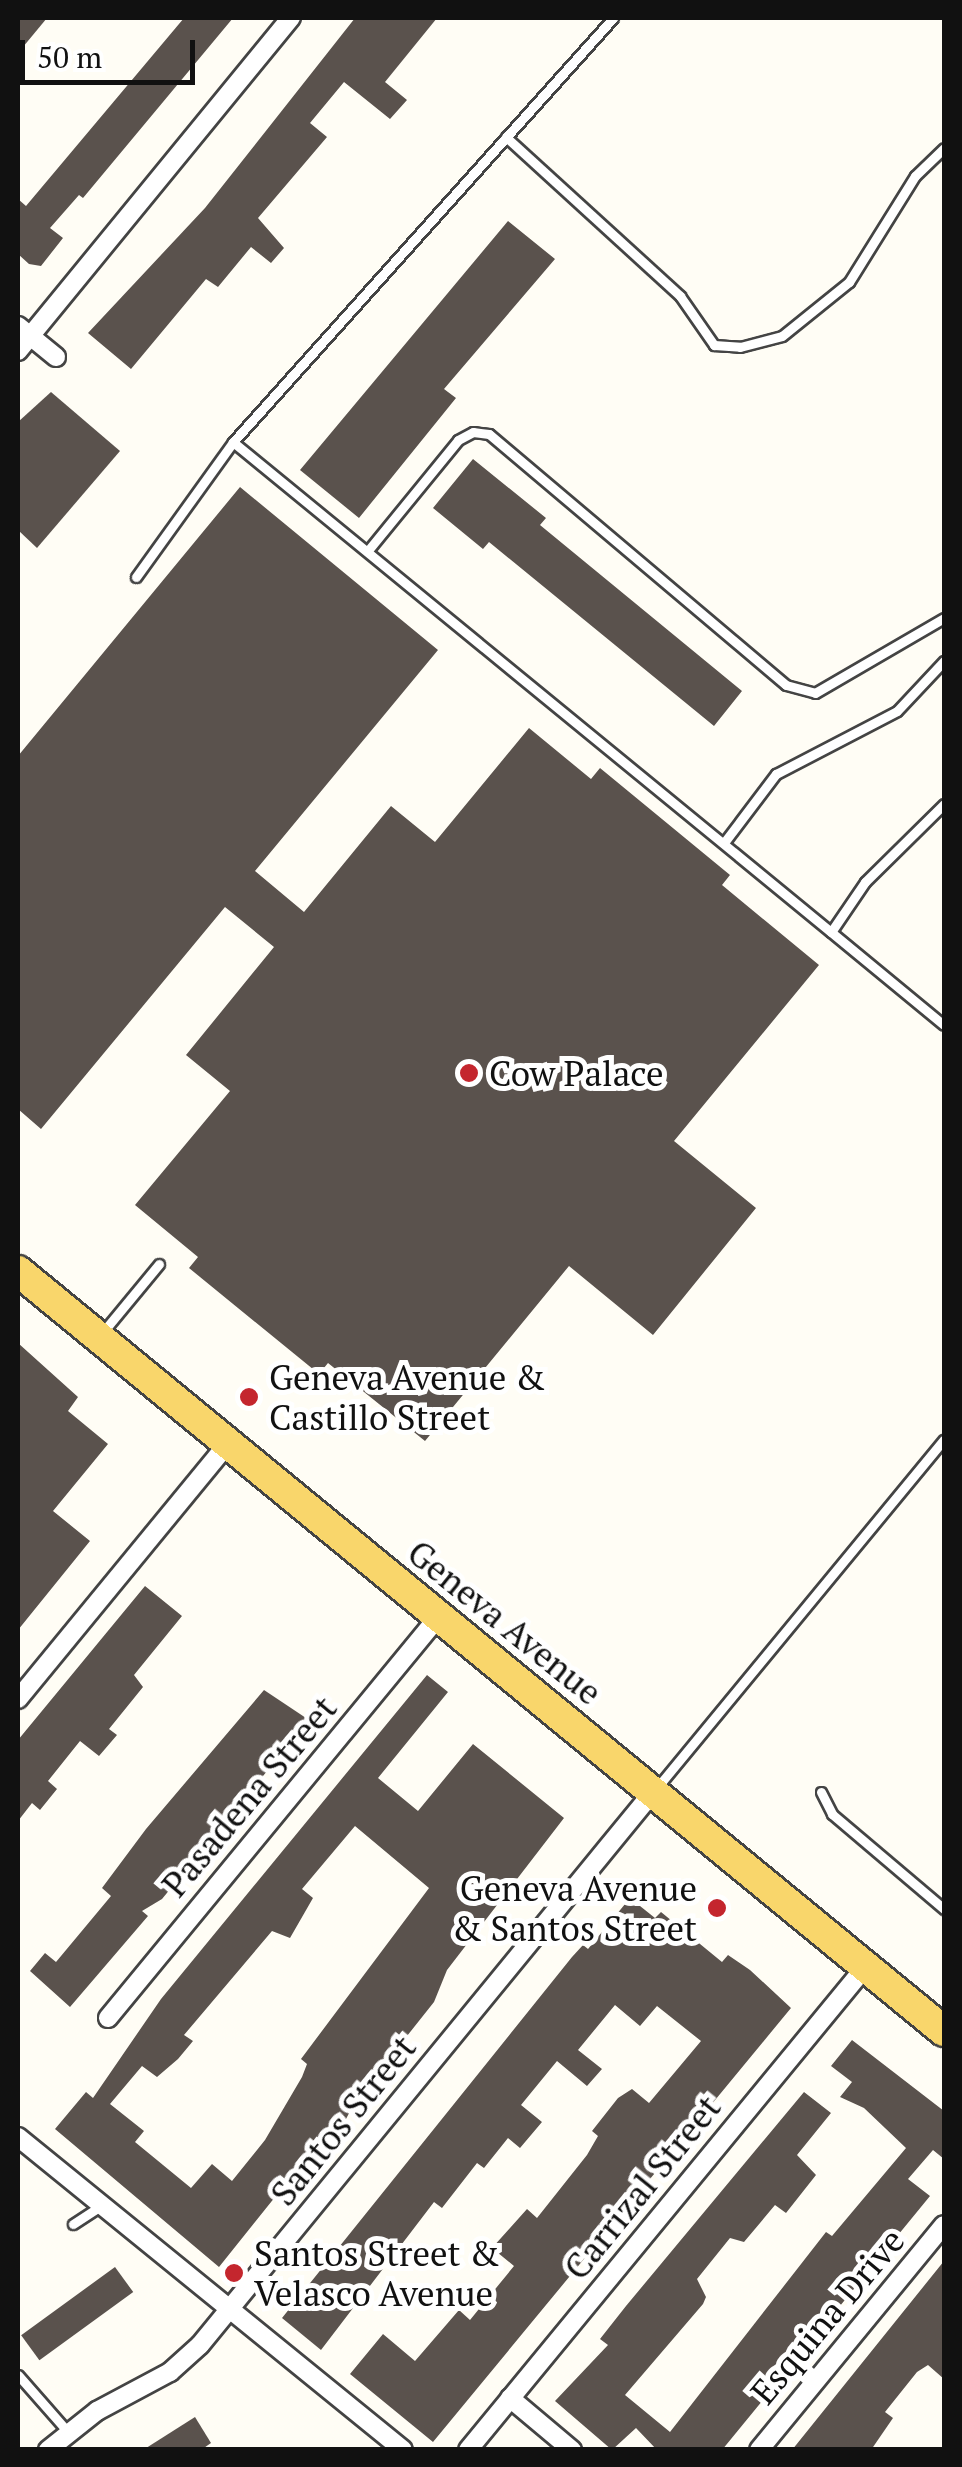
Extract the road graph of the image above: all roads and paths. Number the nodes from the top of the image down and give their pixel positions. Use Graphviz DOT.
graph roads {
  1 [pos="291,18"];
  2 [pos="613,18"];
  3 [pos="506,137"];
  4 [pos="944,148"];
  5 [pos="22,338"];
  6 [pos="56,358"];
  7 [pos="233,442"];
  8 [pos="370,548"];
  9 [pos="136,578"];
  10 [pos="944,618"];
  11 [pos="944,661"];
  12 [pos="944,804"];
  13 [pos="726,840"];
  14 [pos="831,932"];
  15 [pos="944,1025"];
  16 [pos="159,1264"];
  17 [pos="18,1270"];
  18 [pos="99,1337"];
  19 [pos="944,1440"];
  20 [pos="228,1444"];
  21 [pos="439,1616"];
  22 [pos="18,1699"];
  23 [pos="653,1792"];
  24 [pos="821,1792"];
  25 [pos="944,1909"];
  26 [pos="866,1966"];
  27 [pos="108,2018"];
  28 [pos="944,2031"];
  29 [pos="18,2138"];
  30 [pos="101,2206"];
  31 [pos="73,2224"];
  32 [pos="944,2225"];
  33 [pos="228,2311"];
  34 [pos="18,2375"];
  35 [pos="510,2398"];
  36 [pos="68,2432"];
  37 [pos="48,2450"];
  38 [pos="403,2450"];
  39 [pos="468,2450"];
  40 [pos="572,2450"];
  41 [pos="759,2450"];
  1 -- 5 [label="street"];
  2 -- 3 [label="lane"];
  3 -- 4 [label="lane"];
  3 -- 7 [label="lane"];
  5 -- 6 [label="street"];
  7 -- 8 [label="lane"];
  7 -- 9 [label="lane"];
  8 -- 10 [label="lane"];
  8 -- 13 [label="lane"];
  11 -- 13 [label="lane"];
  12 -- 14 [label="lane"];
  13 -- 14 [label="lane"];
  14 -- 15 [label="lane"];
  16 -- 18 [label="lane"];
  17 -- 18 [label="main road, Geneva Avenue"];
  18 -- 20 [label="main road, Geneva Avenue"];
  19 -- 23 [label="lane"];
  20 -- 21 [label="main road, Geneva Avenue"];
  20 -- 22 [label="street"];
  21 -- 23 [label="main road, Geneva Avenue"];
  21 -- 27 [label="street, Pasadena Street"];
  23 -- 26 [label="main road, Geneva Avenue"];
  23 -- 33 [label="street, Santos Street"];
  24 -- 25 [label="lane"];
  26 -- 28 [label="main road, Geneva Avenue"];
  26 -- 35 [label="street, Carrizal Street"];
  29 -- 30 [label="street"];
  30 -- 31 [label="lane"];
  30 -- 33 [label="street"];
  32 -- 41 [label="street, Esquina Drive"];
  33 -- 36 [label="street, Santos Street"];
  33 -- 38 [label="street"];
  34 -- 36 [label="lane"];
  35 -- 39 [label="street, Carrizal Street"];
  35 -- 40 [label="street"];
  36 -- 37 [label="street, Santos Street"];
}
